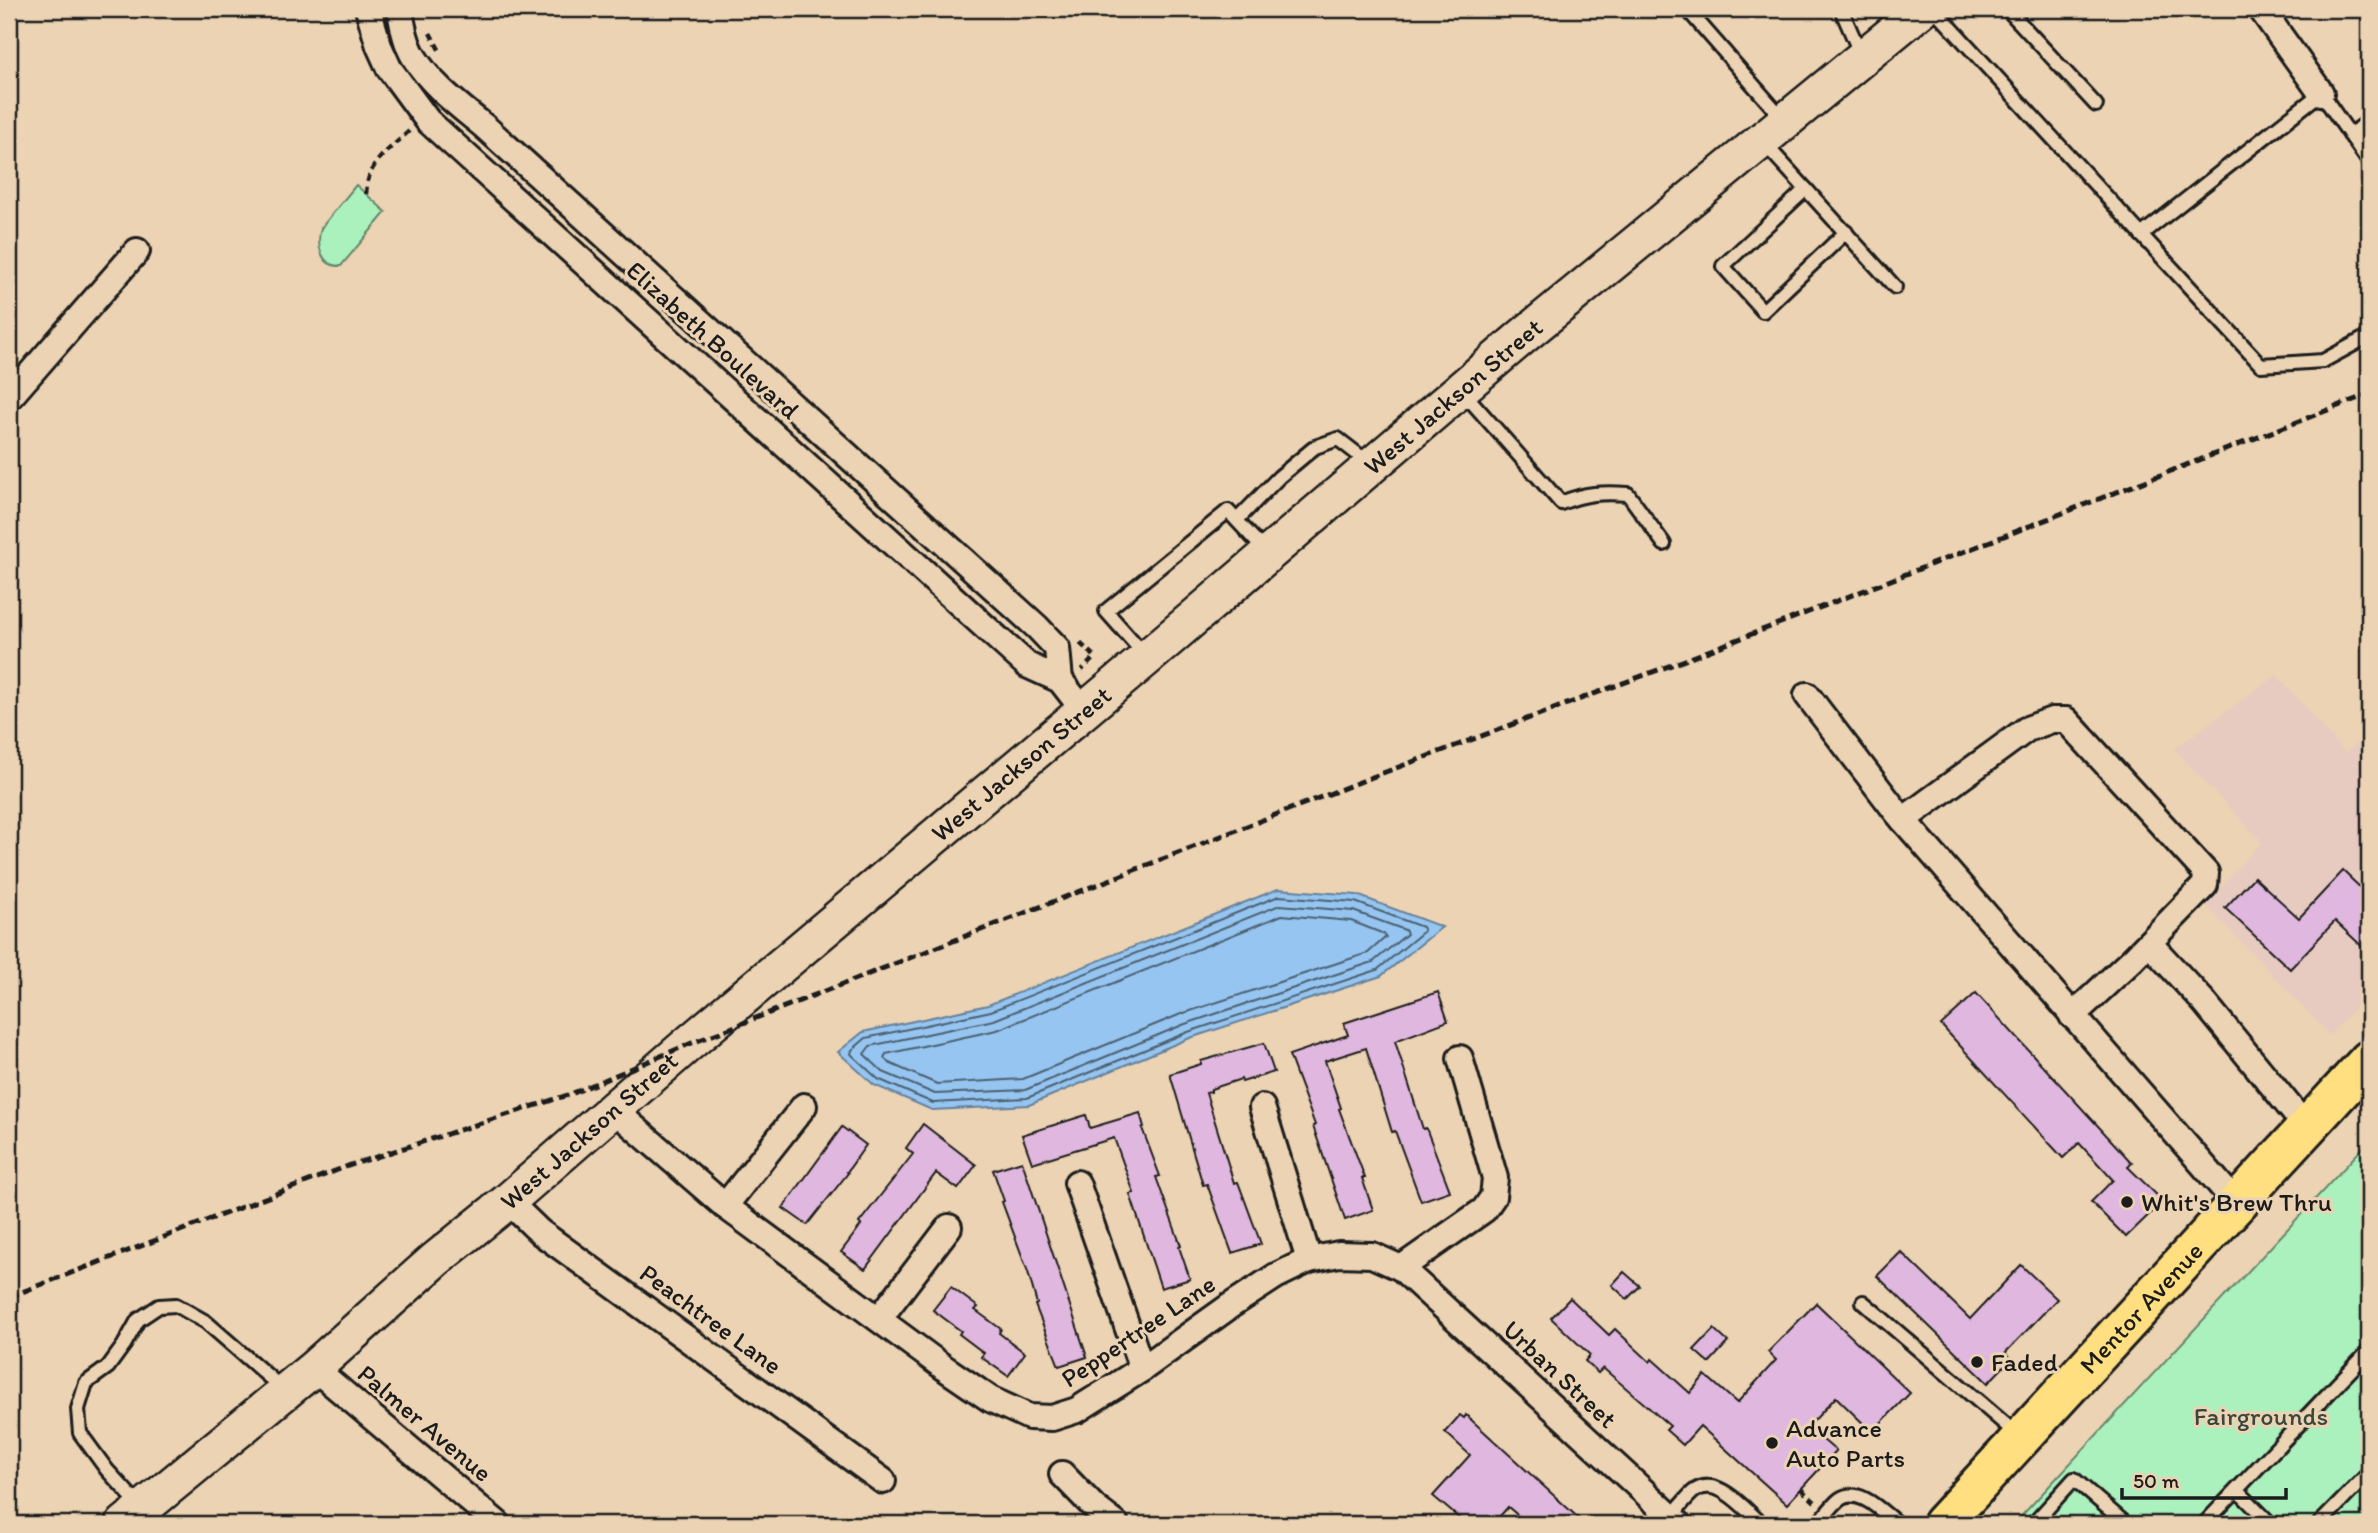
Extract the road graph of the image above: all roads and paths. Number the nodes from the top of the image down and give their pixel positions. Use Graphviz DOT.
graph roads {
  1 [pos="368,9"];
  2 [pos="400,9"];
  3 [pos="1687,9"];
  4 [pos="1841,9"];
  5 [pos="1922,9"];
  6 [pos="1934,9"];
  7 [pos="2007,9"];
  8 [pos="2261,9"];
  9 [pos="1863,58"];
  10 [pos="2321,93"];
  11 [pos="2096,105"];
  12 [pos="2369,121"];
  13 [pos="410,130"];
  14 [pos="1774,132"];
  15 [pos="2350,135"];
  16 [pos="2364,143"];
  17 [pos="2369,162"];
  18 [pos="1806,189"];
  19 [pos="366,194"];
  20 [pos="1846,232"];
  21 [pos="2141,235"];
  22 [pos="137,251"];
  23 [pos="1895,287"];
  24 [pos="2369,336"];
  25 [pos="1460,390"];
  26 [pos="9,397"];
  27 [pos="1372,465"];
  28 [pos="1237,520"];
  29 [pos="1664,544"];
  30 [pos="1268,554"];
  31 [pos="1148,657"];
  32 [pos="1060,680"];
  33 [pos="1807,695"];
  34 [pos="1084,711"];
  35 [pos="1903,820"];
  36 [pos="2149,943"];
  37 [pos="2072,1016"];
  38 [pos="1460,1058"];
  39 [pos="2369,1060"];
  40 [pos="804,1106"];
  41 [pos="1262,1107"];
  42 [pos="613,1109"];
  43 [pos="2307,1128"];
  44 [pos="1077,1183"];
  45 [pos="508,1201"];
  46 [pos="2237,1204"];
  47 [pos="725,1206"];
  48 [pos="949,1227"];
  49 [pos="1309,1260"];
  50 [pos="1401,1268"];
  51 [pos="1863,1302"];
  52 [pos="879,1319"];
  53 [pos="2369,1351"];
  54 [pos="314,1368"];
  55 [pos="1142,1369"];
  56 [pos="285,1391"];
  57 [pos="2022,1438"];
  58 [pos="2369,1473"];
  59 [pos="1062,1474"];
  60 [pos="883,1481"];
  61 [pos="2237,1490"];
  62 [pos="133,1517"];
  63 [pos="1675,1521"];
  64 [pos="498,1524"];
  65 [pos="1116,1524"];
  66 [pos="1762,1524"];
  67 [pos="1818,1524"];
  68 [pos="1898,1524"];
  69 [pos="1942,1524"];
  70 [pos="2037,1524"];
  71 [pos="2126,1524"];
  72 [pos="2204,1524"];
  73 [pos="2271,1524"];
  74 [pos="2319,1524"];
  1 -- 32 [label="street, Elizabeth Boulevard"];
  2 -- 32 [label="street, Elizabeth Boulevard"];
  3 -- 14 [label="lane"];
  4 -- 9 [label="lane"];
  5 -- 9 [label="street, West Jackson Street"];
  6 -- 21 [label="lane"];
  7 -- 11 [label="lane"];
  8 -- 10 [label="street"];
  9 -- 14 [label="street, West Jackson Street"];
  10 -- 15 [label="lane"];
  10 -- 21 [label="lane"];
  12 -- 15 [label="lane"];
  13 -- 19 [label="path"];
  14 -- 18 [label="lane"];
  14 -- 25 [label="street, West Jackson Street"];
  15 -- 16 [label="lane"];
  16 -- 17 [label="lane"];
  18 -- 20 [label="lane"];
  18 -- 20 [label="lane"];
  20 -- 23 [label="lane"];
  21 -- 24 [label="lane"];
  22 -- 26 [label="street"];
  25 -- 27 [label="street, West Jackson Street"];
  25 -- 29 [label="lane"];
  27 -- 28 [label="lane"];
  27 -- 30 [label="street, West Jackson Street"];
  28 -- 30 [label="lane"];
  28 -- 31 [label="lane"];
  30 -- 31 [label="street, West Jackson Street"];
  31 -- 34 [label="street, West Jackson Street"];
  32 -- 34 [label="street, Elizabeth Boulevard"];
  33 -- 35 [label="street"];
  34 -- 42 [label="street, West Jackson Street"];
  35 -- 36 [label="street"];
  35 -- 37 [label="street"];
  36 -- 37 [label="street"];
  36 -- 43 [label="street"];
  37 -- 46 [label="street"];
  38 -- 50 [label="street"];
  39 -- 43 [label="main road, Mentor Avenue"];
  40 -- 47 [label="street"];
  41 -- 49 [label="street"];
  42 -- 45 [label="street, West Jackson Street"];
  42 -- 47 [label="street, Peppertree Lane"];
  43 -- 46 [label="main road, Mentor Avenue"];
  44 -- 55 [label="street"];
  45 -- 54 [label="street, West Jackson Street"];
  45 -- 60 [label="street, Peachtree Lane"];
  46 -- 57 [label="main road, Mentor Avenue"];
  47 -- 52 [label="street, Peppertree Lane"];
  48 -- 52 [label="street"];
  49 -- 50 [label="street, Peppertree Lane"];
  49 -- 55 [label="street, Peppertree Lane"];
  50 -- 63 [label="street, Urban Street"];
  51 -- 57 [label="lane"];
  52 -- 55 [label="street, Peppertree Lane"];
  53 -- 61 [label="lane"];
  54 -- 56 [label="street, West Jackson Street"];
  54 -- 64 [label="street, Palmer Avenue"];
  56 -- 62 [label="street, West Jackson Street"];
  56 -- 62 [label="lane"];
  57 -- 69 [label="main road, Mentor Avenue"];
  58 -- 74 [label="lane"];
  59 -- 65 [label="street"];
  61 -- 72 [label="lane"];
  61 -- 73 [label="lane"];
  63 -- 66 [label="lane"];
  67 -- 68 [label="lane"];
  70 -- 71 [label="lane"];
}
